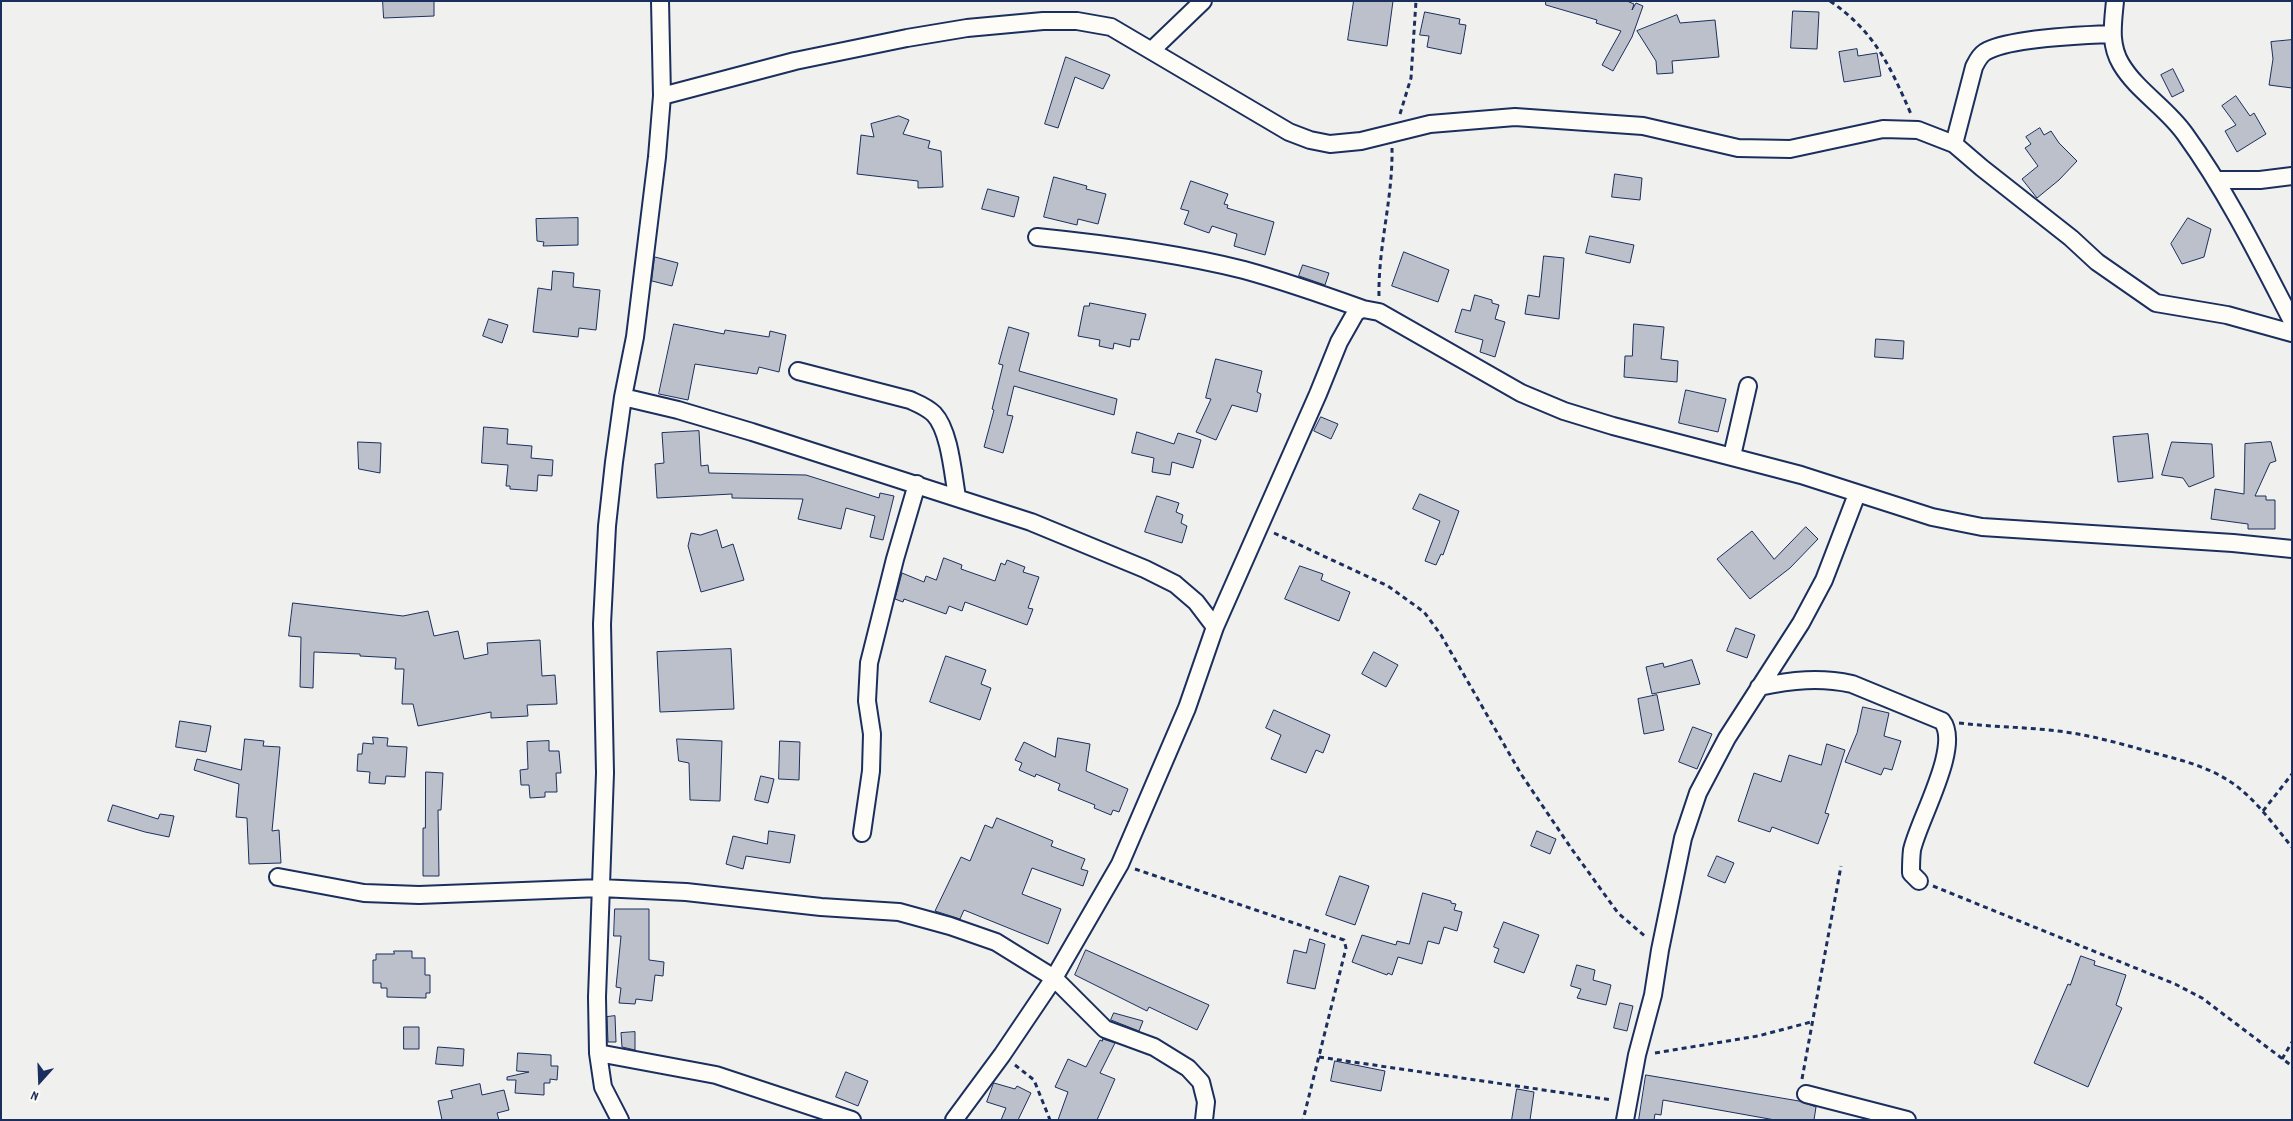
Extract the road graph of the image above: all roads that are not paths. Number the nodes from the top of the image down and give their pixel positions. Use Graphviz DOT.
graph roads {
  1 [pos="660,1"];
  2 [pos="1202,1"];
  3 [pos="2115,1"];
  4 [pos="2112,34"];
  5 [pos="1152,50"];
  6 [pos="662,96"];
  7 [pos="1954,144"];
  8 [pos="2292,176"];
  9 [pos="2217,180"];
  10 [pos="1037,237"];
  11 [pos="1371,311"];
  12 [pos="2292,321"];
  13 [pos="2292,333"];
  14 [pos="798,371"];
  15 [pos="1748,386"];
  16 [pos="623,397"];
  17 [pos="1732,456"];
  18 [pos="917,484"];
  19 [pos="1857,494"];
  20 [pos="958,497"];
  21 [pos="2292,549"];
  22 [pos="1215,627"];
  23 [pos="1759,687"];
  24 [pos="862,834"];
  25 [pos="278,877"];
  26 [pos="1919,881"];
  27 [pos="600,888"];
  28 [pos="1054,978"];
  29 [pos="598,1053"];
  30 [pos="1806,1094"];
  31 [pos="620,1120"];
  32 [pos="852,1120"];
  33 [pos="954,1120"];
  34 [pos="1204,1120"];
  35 [pos="1625,1120"];
  36 [pos="1907,1120"];
  1 -- 6 [label="street"];
  2 -- 5 [label="street"];
  3 -- 4 [label="street"];
  4 -- 7 [label="street"];
  4 -- 9 [label="street"];
  5 -- 6 [label="street"];
  5 -- 7 [label="street"];
  6 -- 16 [label="street"];
  7 -- 13 [label="street"];
  8 -- 9 [label="street"];
  9 -- 12 [label="street"];
  10 -- 11 [label="street"];
  11 -- 17 [label="street"];
  11 -- 22 [label="street"];
  14 -- 20 [label="street"];
  15 -- 17 [label="street"];
  16 -- 18 [label="street"];
  16 -- 27 [label="street"];
  17 -- 19 [label="street"];
  18 -- 20 [label="street"];
  18 -- 24 [label="street"];
  19 -- 21 [label="street"];
  19 -- 23 [label="street"];
  20 -- 22 [label="street"];
  22 -- 28 [label="street"];
  23 -- 26 [label="street"];
  23 -- 35 [label="street"];
  25 -- 27 [label="street"];
  27 -- 28 [label="street"];
  27 -- 29 [label="street"];
  28 -- 33 [label="street"];
  28 -- 34 [label="street"];
  29 -- 31 [label="street"];
  29 -- 32 [label="street"];
  30 -- 36 [label="street"];
}
